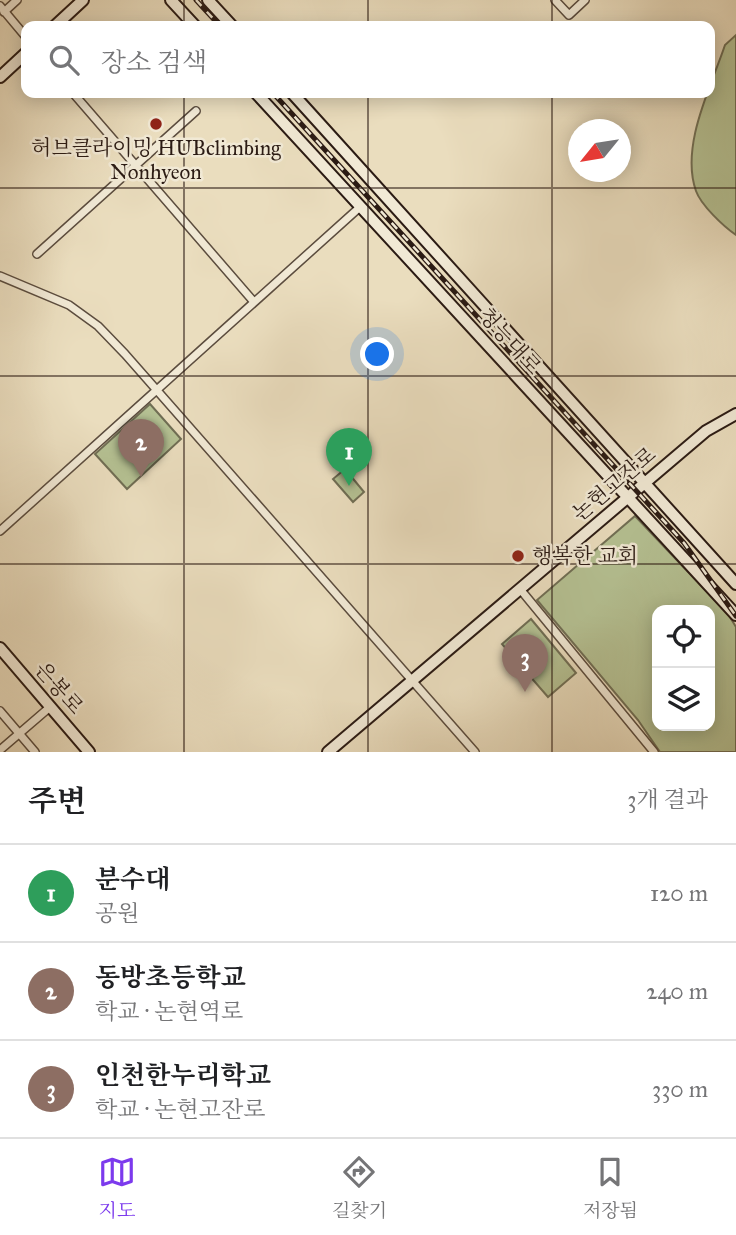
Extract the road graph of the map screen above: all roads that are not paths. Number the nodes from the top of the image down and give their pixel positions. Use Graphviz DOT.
graph roads {
  1 [pos="17,0"];
  2 [pos="83,0"];
  3 [pos="171,0"];
  4 [pos="208,0"];
  5 [pos="555,0"];
  6 [pos="585,0"];
  7 [pos="2,9"];
  8 [pos="60,21"];
  9 [pos="190,21"];
  10 [pos="227,21"];
  11 [pos="21,31"];
  12 [pos="21,58"];
  13 [pos="0,77"];
  14 [pos="78,98"];
  15 [pos="261,98"];
  16 [pos="297,98"];
  17 [pos="196,111"];
  18 [pos="136,166"];
  19 [pos="360,207"];
  20 [pos="37,254"];
  21 [pos="0,276"];
  22 [pos="254,302"];
  23 [pos="157,390"];
  24 [pos="736,414"];
  25 [pos="645,483"];
  26 [pos="627,498"];
  27 [pos="0,531"];
  28 [pos="736,583"];
  29 [pos="520,589"];
  30 [pos="736,615"];
  31 [pos="0,648"];
  32 [pos="413,680"];
  33 [pos="50,706"];
  34 [pos="0,711"];
  35 [pos="19,734"];
  36 [pos="0,750"];
  37 [pos="34,752"];
  38 [pos="89,752"];
  39 [pos="328,752"];
  40 [pos="475,752"];
  41 [pos="654,752"];
  1 -- 7 [label="street"];
  2 -- 8 [label="main road"];
  3 -- 9 [label="main road"];
  4 -- 10 [label="main road"];
  5 -- 6 [label="street"];
  7 -- 11 [label="street"];
  12 -- 13 [label="main road"];
  14 -- 18 [label="street"];
  15 -- 19 [label="main road, 청능대로"];
  16 -- 25 [label="main road, 청능대로"];
  17 -- 18 [label="street"];
  18 -- 20 [label="street"];
  18 -- 22 [label="street"];
  19 -- 22 [label="street"];
  19 -- 26 [label="main road, 청능대로"];
  21 -- 23 [label="street"];
  22 -- 23 [label="street"];
  23 -- 27 [label="street"];
  23 -- 32 [label="street"];
  24 -- 25 [label="main road, 논현고잔로"];
  25 -- 26 [label="main road, 논현고잔로"];
  25 -- 28 [label="main road, 청능대로"];
  26 -- 29 [label="main road, 논현고잔로"];
  26 -- 30 [label="main road, 청능대로"];
  29 -- 32 [label="main road, 논현고잔로"];
  29 -- 41 [label="street"];
  31 -- 33 [label="main road, 은봉로"];
  32 -- 39 [label="main road, 논현고잔로"];
  32 -- 40 [label="street"];
  33 -- 35 [label="street"];
  33 -- 38 [label="main road, 은봉로"];
  34 -- 35 [label="street"];
  35 -- 36 [label="street"];
  35 -- 37 [label="street"];
}
